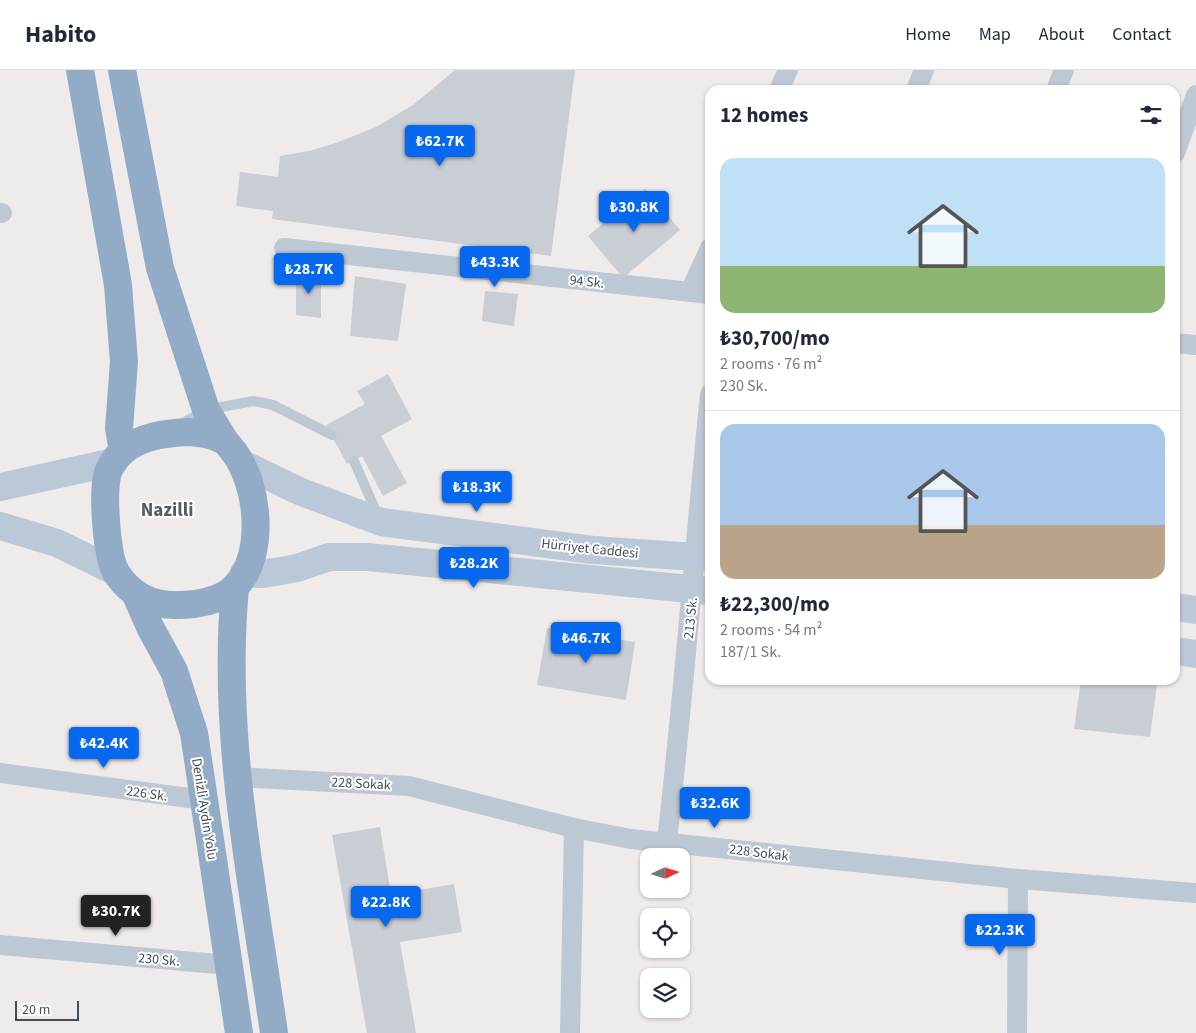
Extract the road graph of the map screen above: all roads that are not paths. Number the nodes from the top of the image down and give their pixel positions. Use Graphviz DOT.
graph roads {
  1 [pos="80,70"];
  2 [pos="122,70"];
  3 [pos="788,70"];
  4 [pos="924,70"];
  5 [pos="1064,70"];
  6 [pos="781,85"];
  7 [pos="918,85"];
  8 [pos="1058,85"];
  9 [pos="1196,95"];
  10 [pos="1180,139"];
  11 [pos="284,248"];
  12 [pos="705,270"];
  13 [pos="700,293"];
  14 [pos="1180,343"];
  15 [pos="1196,345"];
  16 [pos="206,410"];
  17 [pos="165,433"];
  18 [pos="332,435"];
  19 [pos="225,441"];
  20 [pos="118,457"];
  21 [pos="354,460"];
  22 [pos="243,464"];
  23 [pos="0,487"];
  24 [pos="705,496"];
  25 [pos="380,522"];
  26 [pos="0,526"];
  27 [pos="702,557"];
  28 [pos="116,572"];
  29 [pos="239,580"];
  30 [pos="702,590"];
  31 [pos="136,595"];
  32 [pos="1180,608"];
  33 [pos="1196,610"];
  34 [pos="1180,652"];
  35 [pos="1196,654"];
  36 [pos="0,773"];
  37 [pos="237,777"];
  38 [pos="204,800"];
  39 [pos="574,828"];
  40 [pos="667,841"];
  41 [pos="1018,879"];
  42 [pos="1196,893"];
  43 [pos="0,945"];
  44 [pos="229,965"];
  45 [pos="239,1033"];
  46 [pos="274,1033"];
  47 [pos="570,1033"];
  48 [pos="1017,1033"];
  1 -- 20 [label="highway"];
  2 -- 16 [label="highway"];
  3 -- 6 [label="street"];
  4 -- 7 [label="street"];
  5 -- 8 [label="street"];
  9 -- 10 [label="street"];
  11 -- 13 [label="street, 94 Sk."];
  12 -- 13 [label="street"];
  14 -- 15 [label="street"];
  16 -- 17 [label="lane"];
  16 -- 18 [label="lane"];
  16 -- 19 [label="highway"];
  17 -- 19 [label="highway"];
  17 -- 20 [label="highway"];
  19 -- 22 [label="highway"];
  20 -- 23 [label="main road"];
  20 -- 28 [label="highway"];
  21 -- 25 [label="lane"];
  22 -- 25 [label="main road, Hürriyet Caddesi"];
  22 -- 29 [label="highway"];
  24 -- 27 [label="street, 213 Sk."];
  25 -- 27 [label="main road, Hürriyet Caddesi"];
  26 -- 28 [label="main road"];
  27 -- 30 [label="street, 213 Sk."];
  28 -- 31 [label="highway"];
  29 -- 30 [label="main road"];
  29 -- 31 [label="highway"];
  29 -- 37 [label="highway"];
  30 -- 40 [label="street, 213 Sk."];
  31 -- 38 [label="highway, Denizli Aydın Yolu"];
  32 -- 33 [label="main road"];
  34 -- 35 [label="main road"];
  36 -- 38 [label="street, 226 Sk."];
  37 -- 39 [label="street, 228 Sokak"];
  37 -- 46 [label="highway"];
  38 -- 44 [label="highway, Denizli Aydın Yolu"];
  39 -- 40 [label="street, 228 Sokak"];
  39 -- 47 [label="street"];
  40 -- 41 [label="street, 228 Sokak"];
  41 -- 42 [label="street, 228 Sokak"];
  41 -- 48 [label="street"];
  43 -- 44 [label="street, 230 Sk."];
  44 -- 45 [label="highway, Denizli Aydın Yolu"];
}
